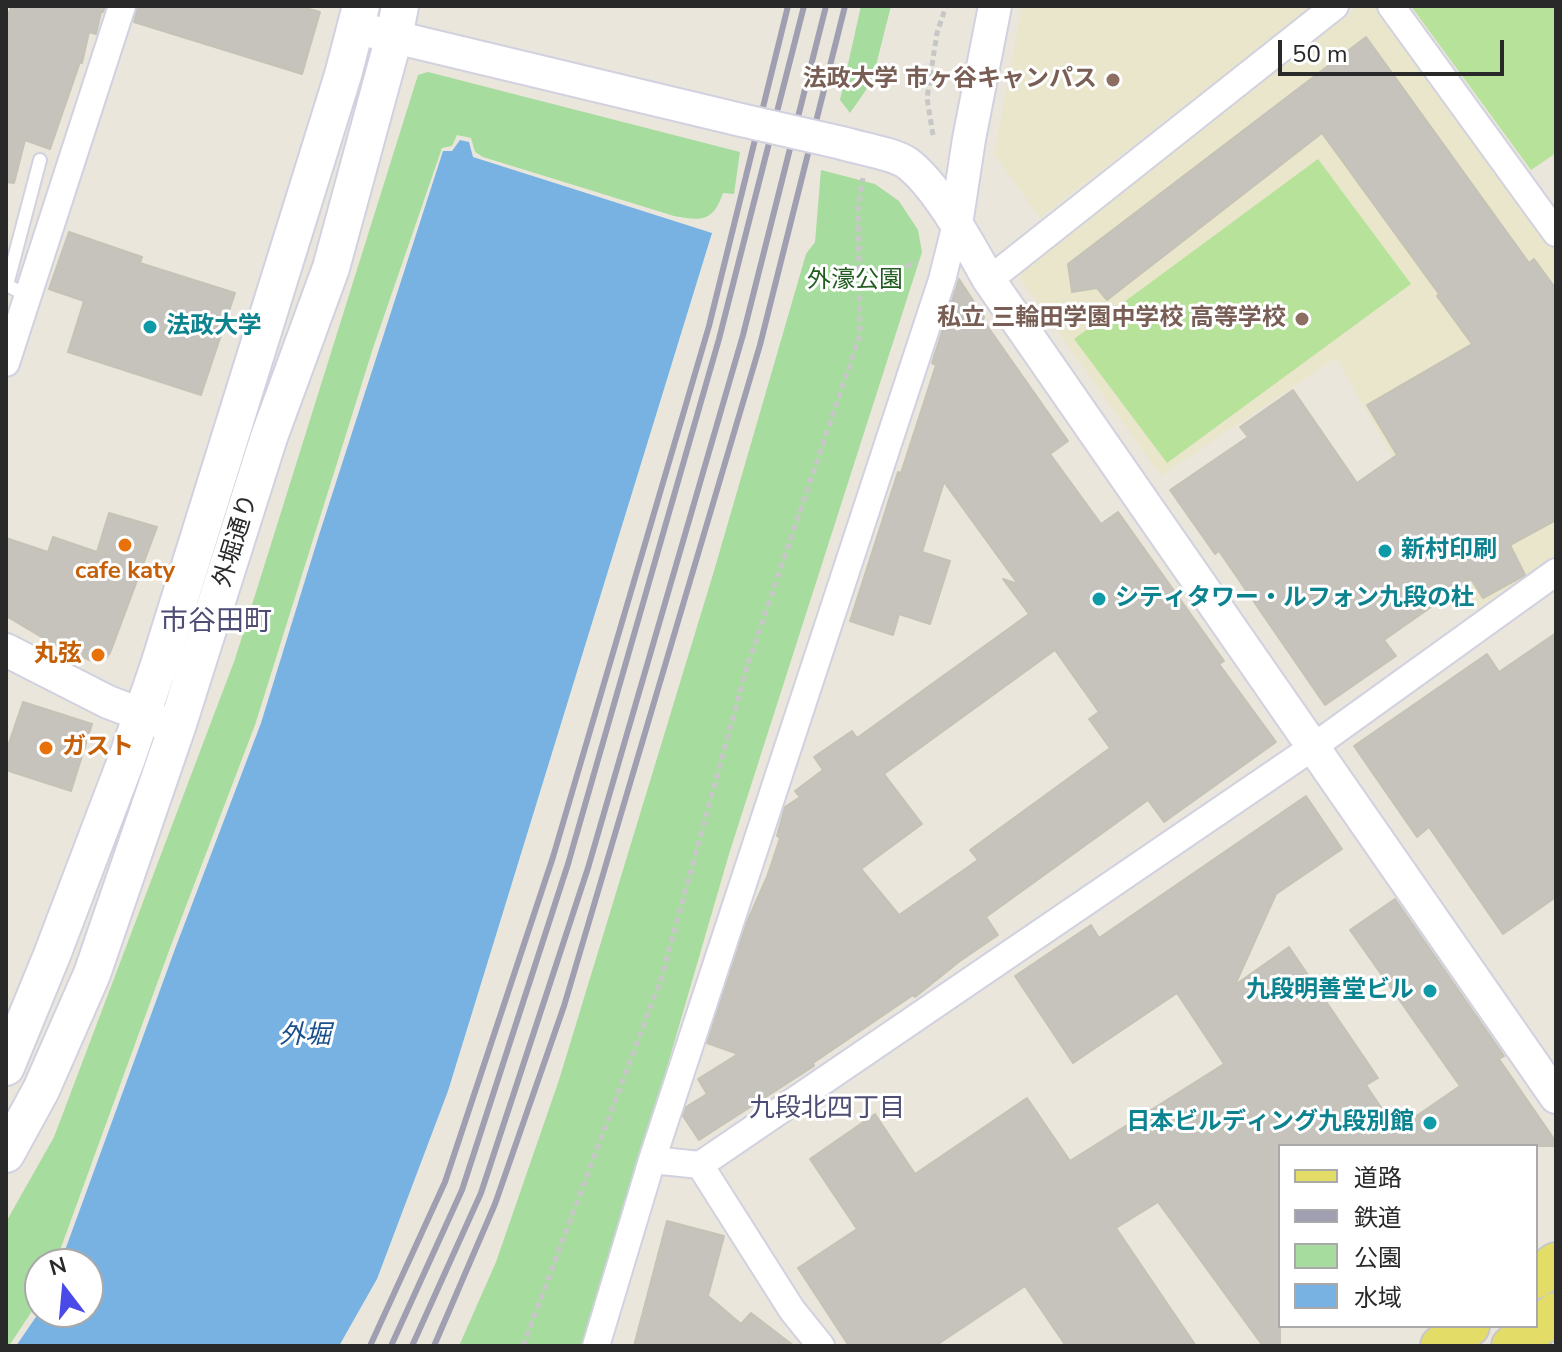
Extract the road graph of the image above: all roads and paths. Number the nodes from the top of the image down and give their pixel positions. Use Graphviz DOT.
graph roads {
  1 [pos="122,6"];
  2 [pos="946,6"];
  3 [pos="995,6"];
  4 [pos="1335,6"];
  5 [pos="1391,6"];
  6 [pos="354,13"];
  7 [pos="397,22"];
  8 [pos="933,135"];
  9 [pos="40,160"];
  10 [pos="863,173"];
  11 [pos="956,224"];
  12 [pos="1556,233"];
  13 [pos="926,259"];
  14 [pos="989,280"];
  15 [pos="860,286"];
  16 [pos="29,297"];
  17 [pos="6,363"];
  18 [pos="1556,572"];
  19 [pos="6,650"];
  20 [pos="141,716"];
  21 [pos="177,727"];
  22 [pos="1313,747"];
  23 [pos="6,1067"];
  24 [pos="1556,1097"];
  25 [pos="6,1154"];
  26 [pos="652,1160"];
  27 [pos="700,1165"];
  28 [pos="1556,1263"];
  29 [pos="1538,1276"];
  30 [pos="1556,1313"];
  31 [pos="1538,1326"];
  32 [pos="1466,1328"];
  33 [pos="1536,1328"];
  34 [pos="523,1346"];
  35 [pos="596,1346"];
  36 [pos="821,1346"];
  37 [pos="1441,1346"];
  38 [pos="1512,1346"];
  1 -- 16 [label="street"];
  2 -- 8 [label="path"];
  3 -- 11 [label="street"];
  4 -- 14 [label="street"];
  5 -- 12 [label="street"];
  6 -- 7 [label="street"];
  6 -- 20 [label="main road, 外堀通り"];
  7 -- 11 [label="street, bridge"];
  7 -- 21 [label="main road, 外堀通り"];
  9 -- 16 [label="lane"];
  10 -- 15 [label="path"];
  11 -- 14 [label="street"];
  11 -- 26 [label="street"];
  13 -- 15 [label="path"];
  14 -- 22 [label="street"];
  15 -- 34 [label="path"];
  16 -- 17 [label="street"];
  18 -- 22 [label="street"];
  19 -- 20 [label="street"];
  20 -- 21 [label="street"];
  20 -- 23 [label="main road, 外堀通り"];
  21 -- 25 [label="main road, 外堀通り"];
  22 -- 24 [label="street"];
  22 -- 27 [label="street"];
  26 -- 27 [label="street"];
  26 -- 35 [label="street"];
  27 -- 36 [label="street"];
  28 -- 29 [label="main road"];
  30 -- 31 [label="main road"];
  32 -- 37 [label="main road"];
  33 -- 38 [label="main road"];
}
